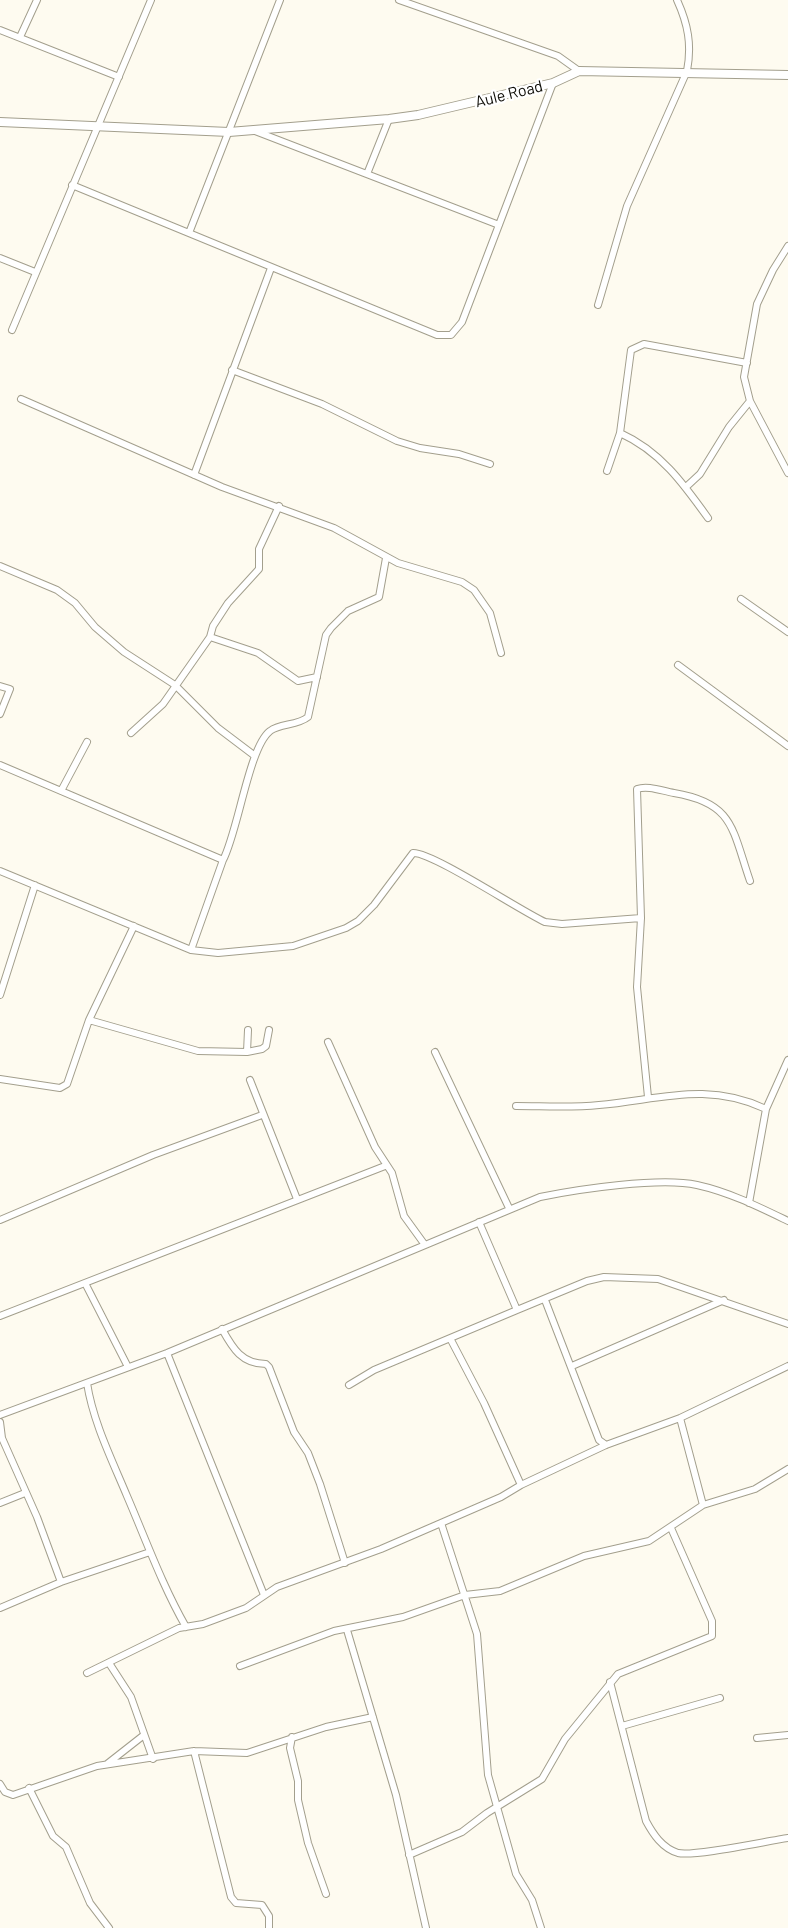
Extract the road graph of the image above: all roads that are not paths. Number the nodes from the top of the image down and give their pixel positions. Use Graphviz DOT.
graph roads {
  1 [pos="37,0"];
  2 [pos="152,0"];
  3 [pos="280,0"];
  4 [pos="399,0"];
  5 [pos="677,0"];
  6 [pos="0,30"];
  7 [pos="20,37"];
  8 [pos="579,71"];
  9 [pos="687,71"];
  10 [pos="788,75"];
  11 [pos="119,77"];
  12 [pos="553,83"];
  13 [pos="389,119"];
  14 [pos="0,122"];
  15 [pos="98,128"];
  16 [pos="255,131"];
  17 [pos="229,132"];
  18 [pos="367,174"];
  19 [pos="72,185"];
  20 [pos="499,225"];
  21 [pos="189,233"];
  22 [pos="788,246"];
  23 [pos="0,258"];
  24 [pos="271,268"];
  25 [pos="35,272"];
  26 [pos="598,305"];
  27 [pos="12,330"];
  28 [pos="747,363"];
  29 [pos="232,370"];
  30 [pos="21,399"];
  31 [pos="750,401"];
  32 [pos="620,433"];
  33 [pos="490,464"];
  34 [pos="607,471"];
  35 [pos="788,474"];
  36 [pos="194,475"];
  37 [pos="686,488"];
  38 [pos="279,506"];
  39 [pos="708,518"];
  40 [pos="386,558"];
  41 [pos="0,566"];
  42 [pos="741,599"];
  43 [pos="788,632"];
  44 [pos="210,637"];
  45 [pos="501,653"];
  46 [pos="678,665"];
  47 [pos="317,677"];
  48 [pos="176,685"];
  49 [pos="0,686"];
  50 [pos="0,714"];
  51 [pos="131,732"];
  52 [pos="87,742"];
  53 [pos="788,746"];
  54 [pos="255,756"];
  55 [pos="0,765"];
  56 [pos="61,791"];
  57 [pos="223,860"];
  58 [pos="0,871"];
  59 [pos="750,881"];
  60 [pos="35,885"];
  61 [pos="641,918"];
  62 [pos="134,926"];
  63 [pos="191,950"];
  64 [pos="2,982"];
  65 [pos="0,995"];
  66 [pos="89,1020"];
  67 [pos="248,1030"];
  68 [pos="269,1030"];
  69 [pos="328,1042"];
  70 [pos="247,1052"];
  71 [pos="435,1052"];
  72 [pos="788,1060"];
  73 [pos="250,1080"];
  74 [pos="0,1081"];
  75 [pos="648,1097"];
  76 [pos="516,1106"];
  77 [pos="766,1108"];
  78 [pos="262,1115"];
  79 [pos="385,1166"];
  80 [pos="297,1199"];
  81 [pos="749,1203"];
  82 [pos="509,1208"];
  83 [pos="0,1220"];
  84 [pos="788,1221"];
  85 [pos="479,1222"];
  86 [pos="425,1245"];
  87 [pos="85,1283"];
  88 [pos="545,1300"];
  89 [pos="724,1300"];
  90 [pos="517,1310"];
  91 [pos="0,1316"];
  92 [pos="788,1324"];
  93 [pos="222,1329"];
  94 [pos="451,1340"];
  95 [pos="167,1353"];
  96 [pos="572,1366"];
  97 [pos="788,1366"];
  98 [pos="128,1367"];
  99 [pos="87,1383"];
  100 [pos="349,1385"];
  101 [pos="0,1415"];
  102 [pos="680,1418"];
  103 [pos="0,1422"];
  104 [pos="606,1445"];
  105 [pos="788,1468"];
  106 [pos="520,1485"];
  107 [pos="25,1493"];
  108 [pos="0,1503"];
  109 [pos="703,1505"];
  110 [pos="441,1523"];
  111 [pos="671,1528"];
  112 [pos="150,1552"];
  113 [pos="345,1563"];
  114 [pos="61,1582"];
  115 [pos="264,1595"];
  116 [pos="465,1595"];
  117 [pos="0,1608"];
  118 [pos="186,1627"];
  119 [pos="348,1630"];
  120 [pos="109,1663"];
  121 [pos="240,1666"];
  122 [pos="87,1673"];
  123 [pos="610,1682"];
  124 [pos="720,1698"];
  125 [pos="373,1717"];
  126 [pos="622,1726"];
  127 [pos="144,1736"];
  128 [pos="788,1736"];
  129 [pos="292,1737"];
  130 [pos="757,1738"];
  131 [pos="194,1751"];
  132 [pos="153,1759"];
  133 [pos="106,1764"];
  134 [pos="0,1784"];
  135 [pos="29,1788"];
  136 [pos="497,1806"];
  137 [pos="788,1840"];
  138 [pos="409,1855"];
  139 [pos="326,1894"];
  140 [pos="109,1928"];
  141 [pos="269,1928"];
  142 [pos="426,1928"];
  143 [pos="541,1928"];
  1 -- 7 [label="street"];
  2 -- 11 [label="street"];
  3 -- 17 [label="street"];
  4 -- 8 [label="street"];
  5 -- 9 [label="street"];
  6 -- 7 [label="street"];
  7 -- 11 [label="street"];
  8 -- 9 [label="street, Aule Road"];
  8 -- 12 [label="street, Aule Road"];
  9 -- 10 [label="street, Aule Road"];
  9 -- 26 [label="street"];
  11 -- 15 [label="street"];
  12 -- 13 [label="street, Aule Road"];
  12 -- 20 [label="street"];
  13 -- 16 [label="street, Aule Road"];
  13 -- 18 [label="street"];
  14 -- 15 [label="street, Aule Road"];
  15 -- 17 [label="street, Aule Road"];
  15 -- 19 [label="street"];
  16 -- 17 [label="street, Aule Road"];
  16 -- 18 [label="street"];
  17 -- 21 [label="street"];
  18 -- 20 [label="street"];
  19 -- 21 [label="street"];
  19 -- 25 [label="street"];
  20 -- 24 [label="street"];
  21 -- 24 [label="street"];
  22 -- 28 [label="street"];
  23 -- 25 [label="street"];
  24 -- 29 [label="street"];
  25 -- 27 [label="street"];
  28 -- 31 [label="street"];
  28 -- 32 [label="street"];
  29 -- 33 [label="street"];
  29 -- 36 [label="street"];
  30 -- 36 [label="street"];
  31 -- 35 [label="street"];
  31 -- 37 [label="street"];
  32 -- 34 [label="street"];
  32 -- 37 [label="street"];
  36 -- 38 [label="street"];
  37 -- 39 [label="street"];
  38 -- 40 [label="street"];
  38 -- 44 [label="street"];
  40 -- 45 [label="street"];
  40 -- 47 [label="street"];
  41 -- 48 [label="street"];
  42 -- 43 [label="street"];
  44 -- 47 [label="street"];
  44 -- 48 [label="street"];
  46 -- 53 [label="street"];
  47 -- 54 [label="street"];
  48 -- 51 [label="street"];
  48 -- 54 [label="street"];
  49 -- 50 [label="street"];
  52 -- 56 [label="street"];
  54 -- 57 [label="street"];
  55 -- 56 [label="street"];
  56 -- 57 [label="street"];
  57 -- 63 [label="street"];
  58 -- 60 [label="street"];
  59 -- 61 [label="street"];
  60 -- 62 [label="street"];
  60 -- 64 [label="street"];
  61 -- 63 [label="street"];
  61 -- 75 [label="street"];
  62 -- 63 [label="street"];
  62 -- 66 [label="street"];
  64 -- 65 [label="street"];
  66 -- 70 [label="street"];
  66 -- 74 [label="street"];
  67 -- 70 [label="street"];
  68 -- 70 [label="street"];
  69 -- 79 [label="street"];
  71 -- 82 [label="street"];
  72 -- 77 [label="street"];
  73 -- 78 [label="street"];
  75 -- 76 [label="street"];
  75 -- 77 [label="street"];
  77 -- 81 [label="street"];
  78 -- 80 [label="street"];
  78 -- 83 [label="street"];
  79 -- 80 [label="street"];
  79 -- 86 [label="street"];
  80 -- 87 [label="street"];
  81 -- 82 [label="street"];
  81 -- 84 [label="street"];
  82 -- 85 [label="street"];
  85 -- 86 [label="street"];
  85 -- 90 [label="street"];
  86 -- 93 [label="street"];
  87 -- 91 [label="street"];
  87 -- 98 [label="street"];
  88 -- 89 [label="street"];
  88 -- 90 [label="street"];
  88 -- 96 [label="street"];
  89 -- 92 [label="street"];
  89 -- 96 [label="street"];
  90 -- 94 [label="street"];
  93 -- 95 [label="street"];
  93 -- 113 [label="street"];
  94 -- 100 [label="street"];
  94 -- 106 [label="street"];
  95 -- 98 [label="street"];
  95 -- 115 [label="street"];
  96 -- 104 [label="street"];
  97 -- 102 [label="street"];
  98 -- 99 [label="street"];
  99 -- 101 [label="street"];
  99 -- 112 [label="street"];
  102 -- 104 [label="street"];
  102 -- 109 [label="street"];
  103 -- 107 [label="street"];
  104 -- 106 [label="street"];
  105 -- 109 [label="street"];
  106 -- 110 [label="street"];
  107 -- 108 [label="street"];
  107 -- 114 [label="street"];
  109 -- 111 [label="street"];
  110 -- 113 [label="street"];
  110 -- 116 [label="street"];
  111 -- 116 [label="street"];
  111 -- 123 [label="street"];
  112 -- 114 [label="street"];
  112 -- 118 [label="street"];
  113 -- 115 [label="street"];
  114 -- 117 [label="street"];
  115 -- 118 [label="street"];
  116 -- 119 [label="street"];
  116 -- 136 [label="street"];
  118 -- 120 [label="street"];
  119 -- 121 [label="street"];
  119 -- 125 [label="street"];
  120 -- 122 [label="street"];
  120 -- 127 [label="street"];
  123 -- 126 [label="street"];
  123 -- 136 [label="street"];
  124 -- 126 [label="street"];
  125 -- 129 [label="street"];
  125 -- 138 [label="street"];
  126 -- 137 [label="street"];
  127 -- 132 [label="street"];
  127 -- 133 [label="street"];
  128 -- 130 [label="street"];
  129 -- 131 [label="street"];
  129 -- 139 [label="street"];
  131 -- 132 [label="street"];
  131 -- 141 [label="street"];
  132 -- 133 [label="street"];
  133 -- 135 [label="street"];
  134 -- 135 [label="street"];
  135 -- 140 [label="street"];
  136 -- 138 [label="street"];
  136 -- 143 [label="street"];
  138 -- 142 [label="street"];
}
